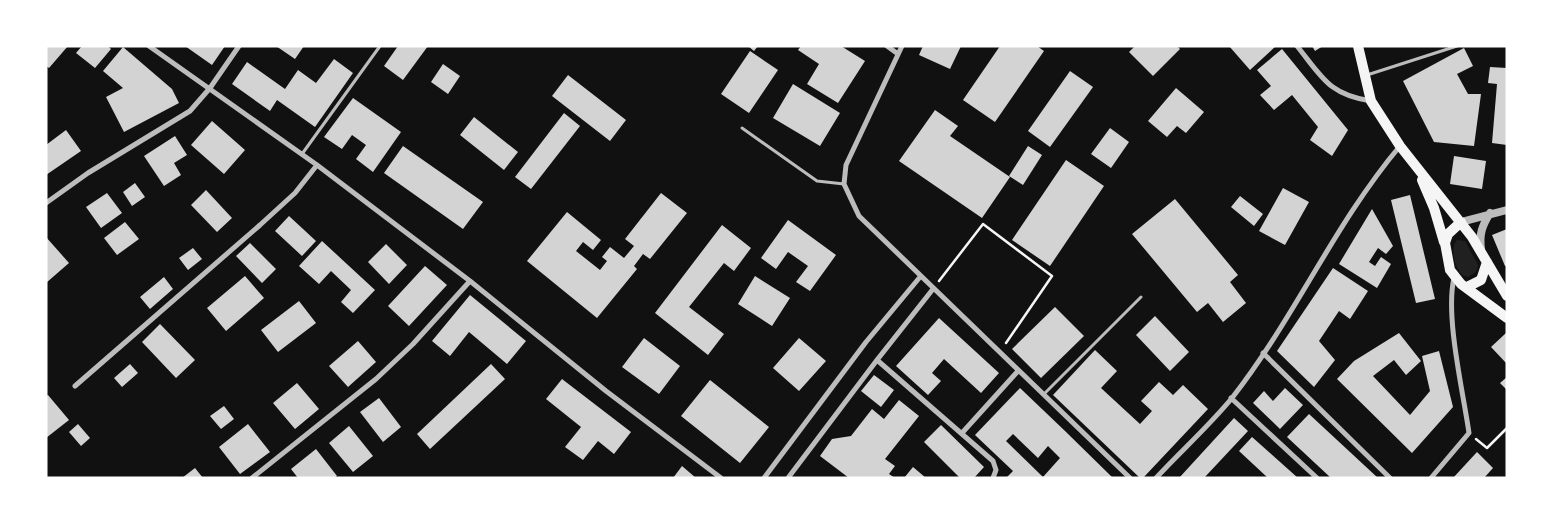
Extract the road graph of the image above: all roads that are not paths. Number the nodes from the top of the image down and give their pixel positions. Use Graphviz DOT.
graph roads {
  1 [pos="149,46"];
  2 [pos="239,46"];
  3 [pos="380,46"];
  4 [pos="887,46"];
  5 [pos="902,46"];
  6 [pos="1297,46"];
  7 [pos="1358,46"];
  8 [pos="1457,46"];
  9 [pos="898,54"];
  10 [pos="1363,76"];
  11 [pos="210,88"];
  12 [pos="1371,101"];
  13 [pos="742,128"];
  14 [pos="1400,146"];
  15 [pos="302,155"];
  16 [pos="317,165"];
  17 [pos="1417,168"];
  18 [pos="844,184"];
  19 [pos="46,203"];
  20 [pos="1507,210"];
  21 [pos="1490,213"];
  22 [pos="1461,222"];
  23 [pos="1444,243"];
  24 [pos="1481,250"];
  25 [pos="1487,262"];
  26 [pos="920,277"];
  27 [pos="1454,278"];
  28 [pos="470,281"];
  29 [pos="1467,287"];
  30 [pos="934,289"];
  31 [pos="1507,296"];
  32 [pos="1141,297"];
  33 [pos="1507,318"];
  34 [pos="1263,353"];
  35 [pos="877,360"];
  36 [pos="1018,371"];
  37 [pos="74,386"];
  38 [pos="1044,395"];
  39 [pos="1231,398"];
  40 [pos="962,432"];
  41 [pos="252,478"];
  42 [pos="721,478"];
  43 [pos="764,478"];
  44 [pos="788,478"];
  45 [pos="993,478"];
  46 [pos="1130,478"];
  47 [pos="1156,478"];
  48 [pos="1317,478"];
  49 [pos="1390,478"];
  50 [pos="1431,478"];
  1 -- 11 [label="street"];
  2 -- 11 [label="street"];
  3 -- 15 [label="lane"];
  4 -- 9 [label="street"];
  5 -- 9 [label="street"];
  6 -- 12 [label="street"];
  7 -- 10 [label="main road"];
  8 -- 10 [label="lane"];
  9 -- 18 [label="street"];
  10 -- 12 [label="main road"];
  11 -- 15 [label="street"];
  11 -- 19 [label="street"];
  12 -- 14 [label="main road"];
  13 -- 18 [label="lane"];
  14 -- 17 [label="main road"];
  14 -- 34 [label="street"];
  15 -- 16 [label="street"];
  16 -- 28 [label="street"];
  16 -- 37 [label="street"];
  17 -- 22 [label="main road"];
  17 -- 23 [label="main road"];
  18 -- 26 [label="street"];
  20 -- 21 [label="street"];
  21 -- 22 [label="street"];
  21 -- 24 [label="street"];
  22 -- 23 [label="main road"];
  22 -- 24 [label="main road"];
  23 -- 27 [label="main road"];
  24 -- 25 [label="main road"];
  25 -- 29 [label="main road"];
  25 -- 31 [label="main road"];
  26 -- 30 [label="street"];
  26 -- 43 [label="street"];
  27 -- 29 [label="main road"];
  27 -- 50 [label="street"];
  28 -- 41 [label="street"];
  28 -- 42 [label="street"];
  29 -- 33 [label="main road"];
  30 -- 35 [label="street"];
  30 -- 36 [label="street"];
  32 -- 38 [label="lane"];
  34 -- 39 [label="street"];
  34 -- 49 [label="street"];
  35 -- 40 [label="street"];
  35 -- 44 [label="street"];
  36 -- 38 [label="street"];
  36 -- 40 [label="street"];
  38 -- 46 [label="street"];
  39 -- 47 [label="street"];
  39 -- 48 [label="street"];
  40 -- 45 [label="street"];
}
